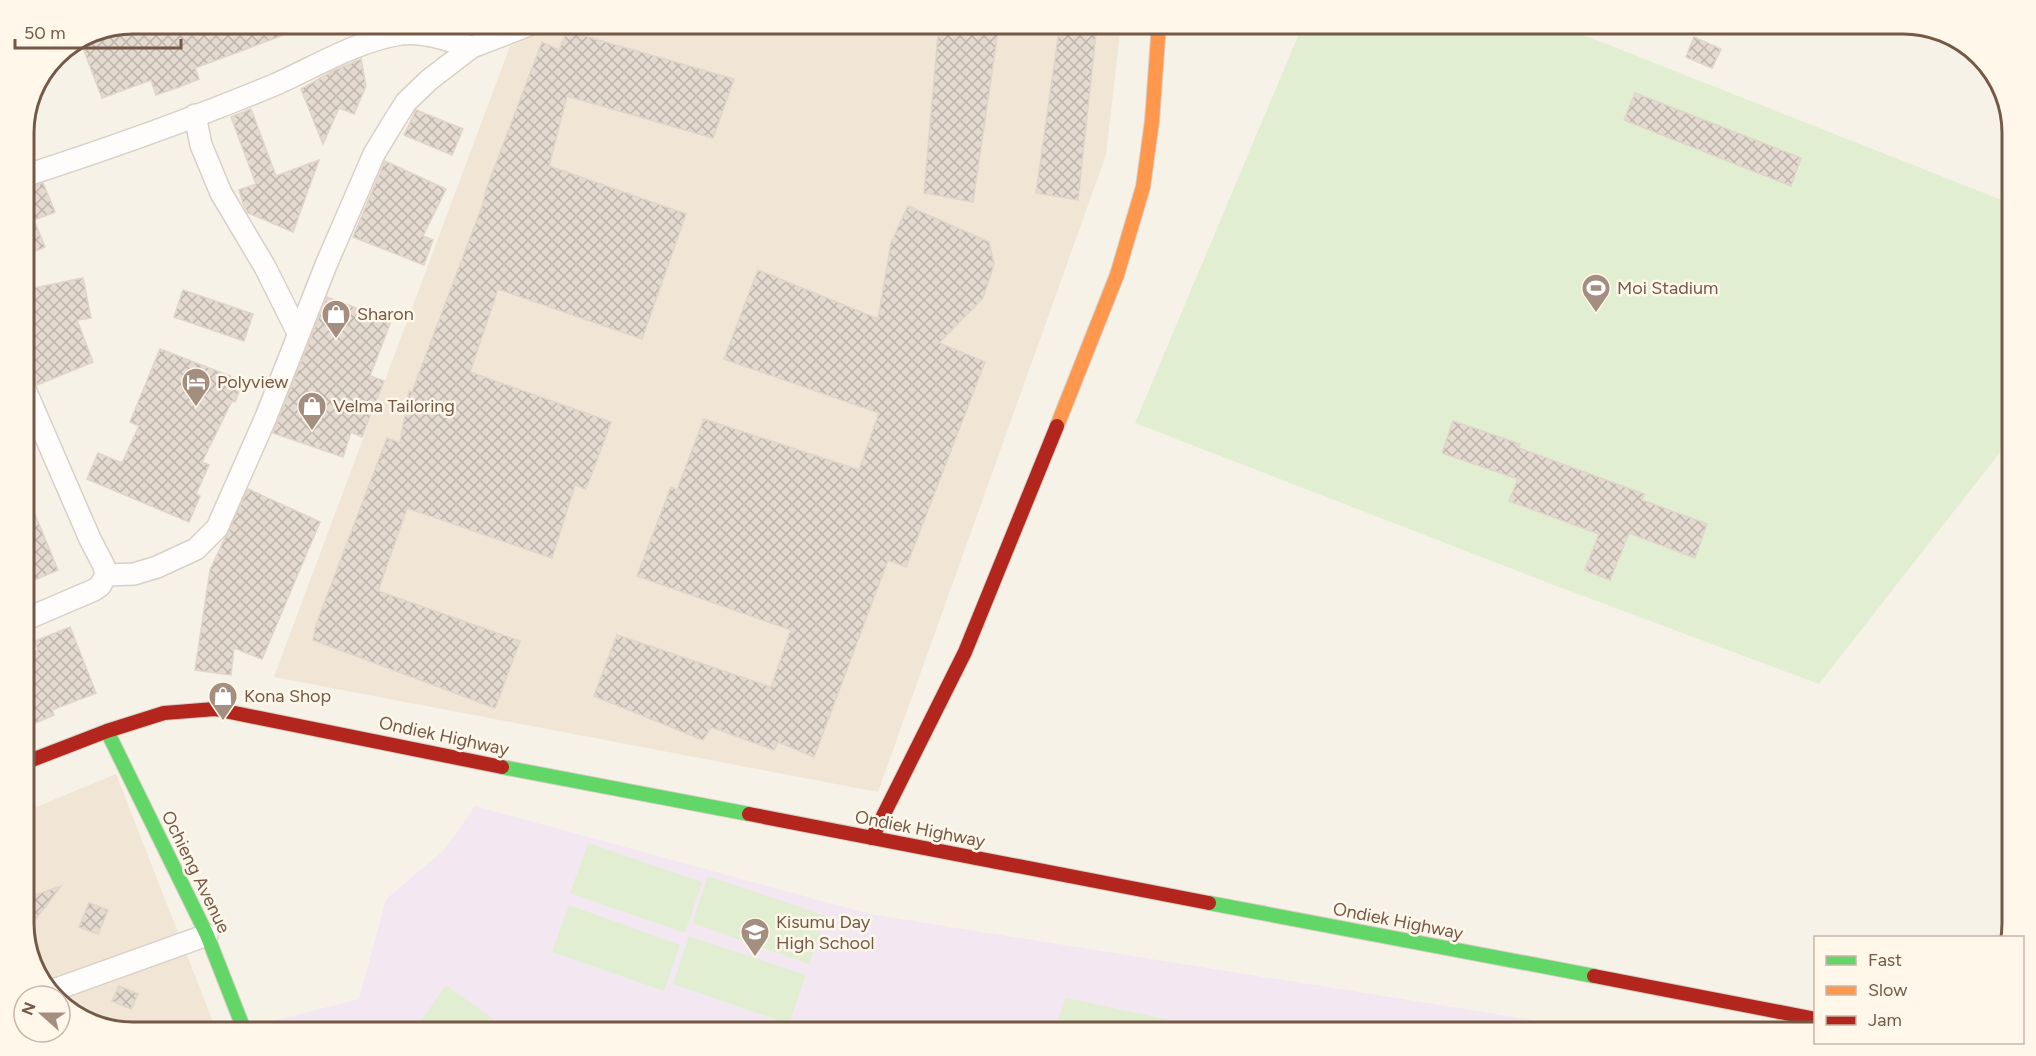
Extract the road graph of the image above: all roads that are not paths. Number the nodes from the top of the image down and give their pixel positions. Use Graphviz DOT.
graph roads {
  1 [pos="403,34"];
  2 [pos="436,34"];
  3 [pos="506,34"];
  4 [pos="1159,34"];
  5 [pos="472,47"];
  6 [pos="195,115"];
  7 [pos="35,172"];
  8 [pos="298,333"];
  9 [pos="35,412"];
  10 [pos="106,575"];
  11 [pos="35,615"];
  12 [pos="107,731"];
  13 [pos="35,759"];
  14 [pos="872,838"];
  15 [pos="207,934"];
  16 [pos="70,984"];
  17 [pos="1814,1019"];
  18 [pos="240,1022"];
  1 -- 6 [label="street"];
  2 -- 5 [label="street"];
  3 -- 5 [label="street"];
  4 -- 14 [label="main road"];
  5 -- 8 [label="street"];
  6 -- 7 [label="street"];
  6 -- 8 [label="street"];
  8 -- 10 [label="street"];
  9 -- 10 [label="street"];
  10 -- 11 [label="street"];
  12 -- 13 [label="main road, Ondiek Highway"];
  12 -- 14 [label="main road, Ondiek Highway"];
  12 -- 15 [label="main road, Ochieng Avenue"];
  14 -- 17 [label="main road, Ondiek Highway"];
  15 -- 16 [label="street"];
  15 -- 18 [label="main road, Ochieng Avenue"];
}
